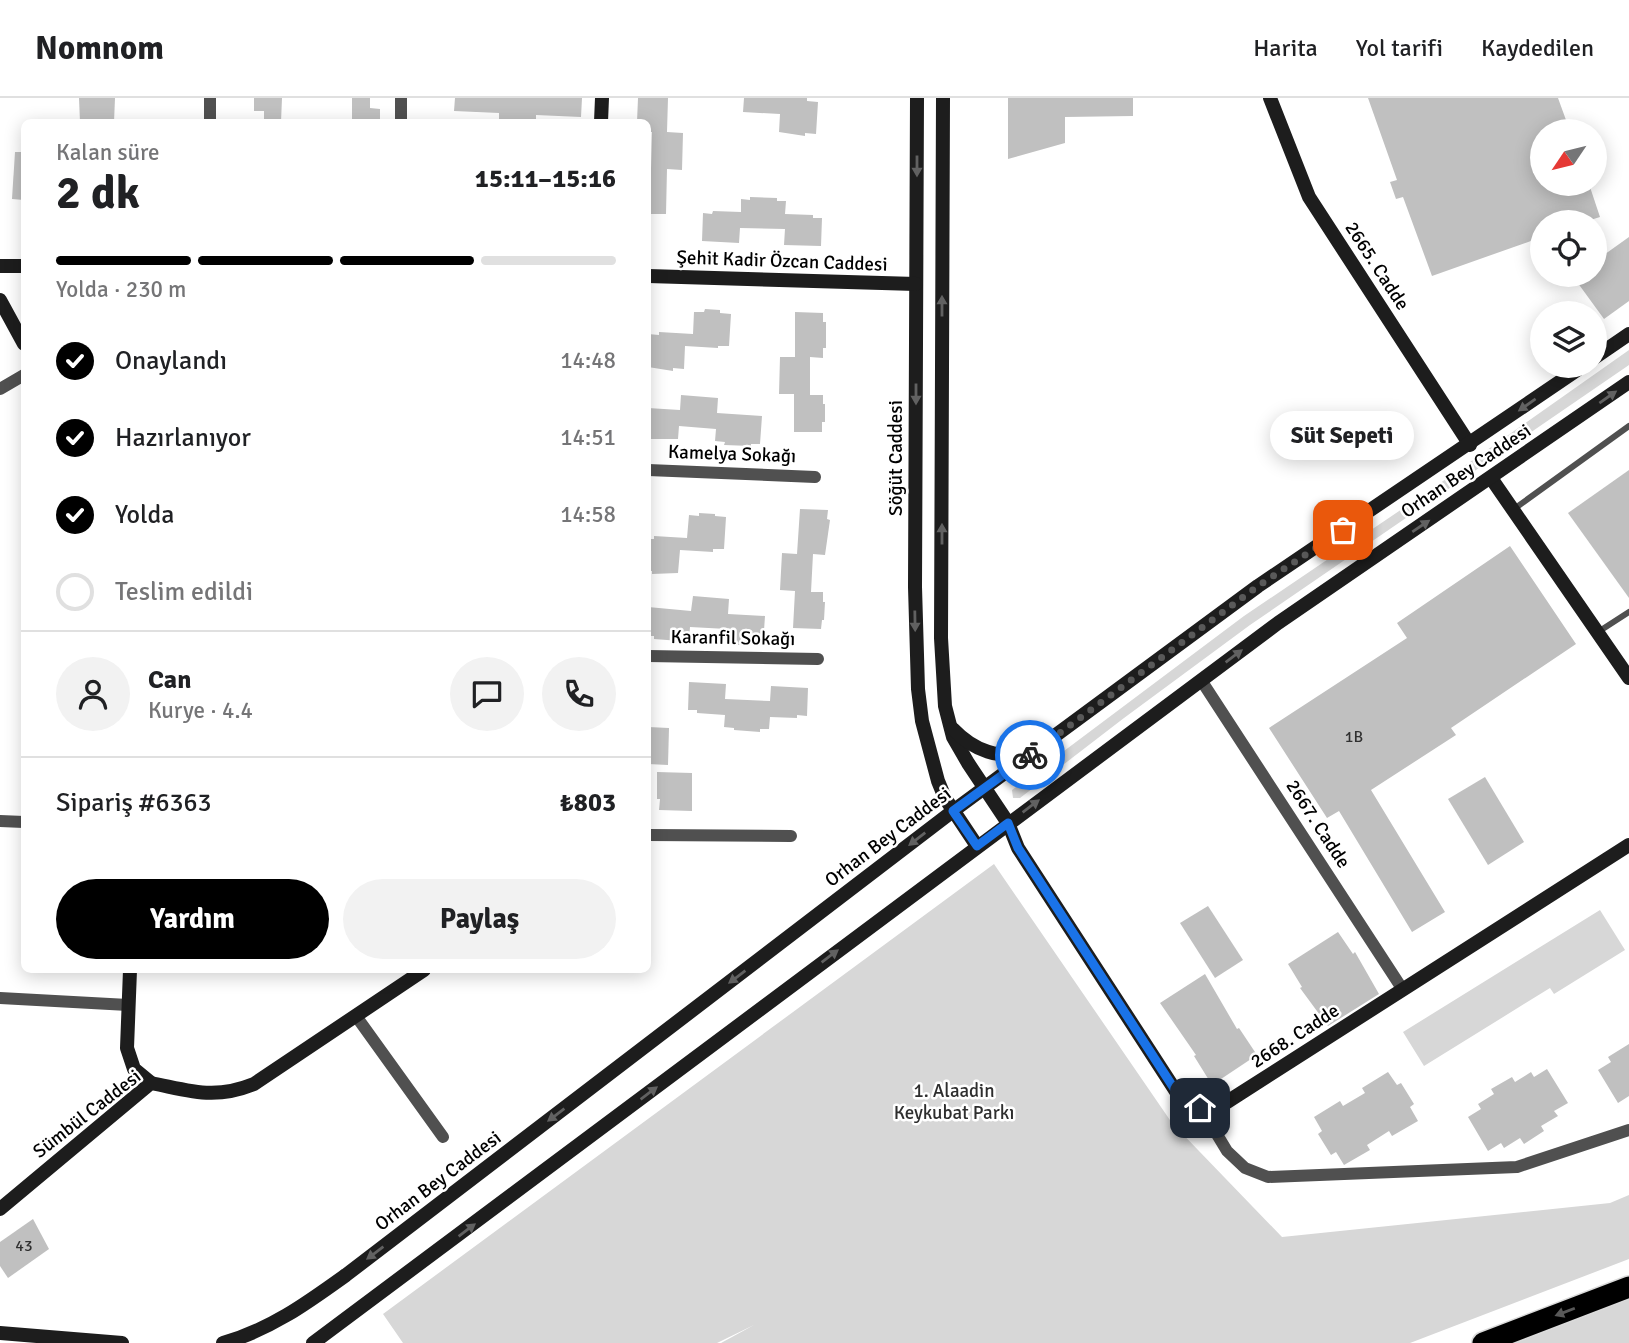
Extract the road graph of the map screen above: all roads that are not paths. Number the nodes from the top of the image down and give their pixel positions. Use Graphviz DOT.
graph roads {
  1 [pos="210,98"];
  2 [pos="401,98"];
  3 [pos="602,98"];
  4 [pos="917,98"];
  5 [pos="943,98"];
  6 [pos="1270,98"];
  7 [pos="210,119"];
  8 [pos="401,119"];
  9 [pos="601,119"];
  10 [pos="0,265"];
  11 [pos="21,266"];
  12 [pos="651,275"];
  13 [pos="916,284"];
  14 [pos="0,300"];
  15 [pos="1629,334"];
  16 [pos="21,338"];
  17 [pos="1607,349"];
  18 [pos="21,376"];
  19 [pos="1566,378"];
  20 [pos="1629,382"];
  21 [pos="0,388"];
  22 [pos="1629,426"];
  23 [pos="1470,444"];
  24 [pos="651,470"];
  25 [pos="816,477"];
  26 [pos="1491,478"];
  27 [pos="1513,510"];
  28 [pos="1629,612"];
  29 [pos="1598,632"];
  30 [pos="651,656"];
  31 [pos="818,659"];
  32 [pos="1629,678"];
  33 [pos="1201,680"];
  34 [pos="948,724"];
  35 [pos="1031,754"];
  36 [pos="984,788"];
  37 [pos="953,811"];
  38 [pos="0,821"];
  39 [pos="21,822"];
  40 [pos="1008,823"];
  41 [pos="651,835"];
  42 [pos="790,836"];
  43 [pos="1629,845"];
  44 [pos="977,846"];
  45 [pos="130,973"];
  46 [pos="420,973"];
  47 [pos="1403,990"];
  48 [pos="0,998"];
  49 [pos="128,1005"];
  50 [pos="356,1016"];
  51 [pos="151,1083"];
  52 [pos="1200,1108"];
  53 [pos="1629,1130"];
  54 [pos="443,1138"];
  55 [pos="0,1209"];
  56 [pos="1629,1287"];
  57 [pos="0,1334"];
  58 [pos="122,1343"];
  59 [pos="223,1343"];
  60 [pos="313,1343"];
  61 [pos="1483,1343"];
  1 -- 7 [label="street"];
  2 -- 8 [label="street"];
  3 -- 9 [label="main road"];
  4 -- 13 [label="main road, Söğüt Caddesi, one-way"];
  34 -- 5 [label="main road, one-way"];
  6 -- 23 [label="main road, 2665. Cadde"];
  10 -- 11 [label="main road"];
  12 -- 13 [label="main road, Şehit Kadir Özcan Caddesi"];
  13 -- 37 [label="main road, Söğüt Caddesi, one-way"];
  14 -- 16 [label="main road"];
  15 -- 17 [label="main road"];
  18 -- 21 [label="street"];
  19 -- 23 [label="main road, Orhan Bey Caddesi, one-way"];
  26 -- 20 [label="main road, Orhan Bey Caddesi, one-way"];
  22 -- 27 [label="lane"];
  23 -- 35 [label="main road, Orhan Bey Caddesi"];
  24 -- 25 [label="street, Kamelya Sokağı"];
  26 -- 27 [label="main road"];
  33 -- 26 [label="main road, Orhan Bey Caddesi, one-way"];
  27 -- 29 [label="main road"];
  28 -- 29 [label="lane"];
  29 -- 32 [label="main road"];
  30 -- 31 [label="street, Karanfil Sokağı"];
  40 -- 33 [label="main road, Orhan Bey Caddesi, one-way"];
  33 -- 47 [label="street, 2667. Cadde"];
  34 -- 35 [label="main road"];
  34 -- 36 [label="main road"];
  35 -- 36 [label="main road, Orhan Bey Caddesi"];
  36 -- 37 [label="main road, Orhan Bey Caddesi"];
  36 -- 40 [label="main road"];
  37 -- 44 [label="main road, Söğüt Caddesi"];
  37 -- 59 [label="main road, Orhan Bey Caddesi, one-way"];
  38 -- 39 [label="street"];
  40 -- 44 [label="main road, Orhan Bey Caddesi"];
  40 -- 52 [label="main road"];
  41 -- 42 [label="street"];
  43 -- 47 [label="main road, 2668. Cadde"];
  60 -- 44 [label="main road, Orhan Bey Caddesi, one-way"];
  45 -- 49 [label="main road"];
  46 -- 50 [label="main road, Sümbül Caddesi"];
  47 -- 52 [label="main road, 2668. Cadde"];
  48 -- 49 [label="street"];
  49 -- 51 [label="main road"];
  50 -- 51 [label="main road, Sümbül Caddesi"];
  50 -- 54 [label="street"];
  51 -- 55 [label="main road, Sümbül Caddesi"];
  52 -- 53 [label="street"];
  56 -- 61 [label="highway, one-way"];
  57 -- 58 [label="main road"];
}
